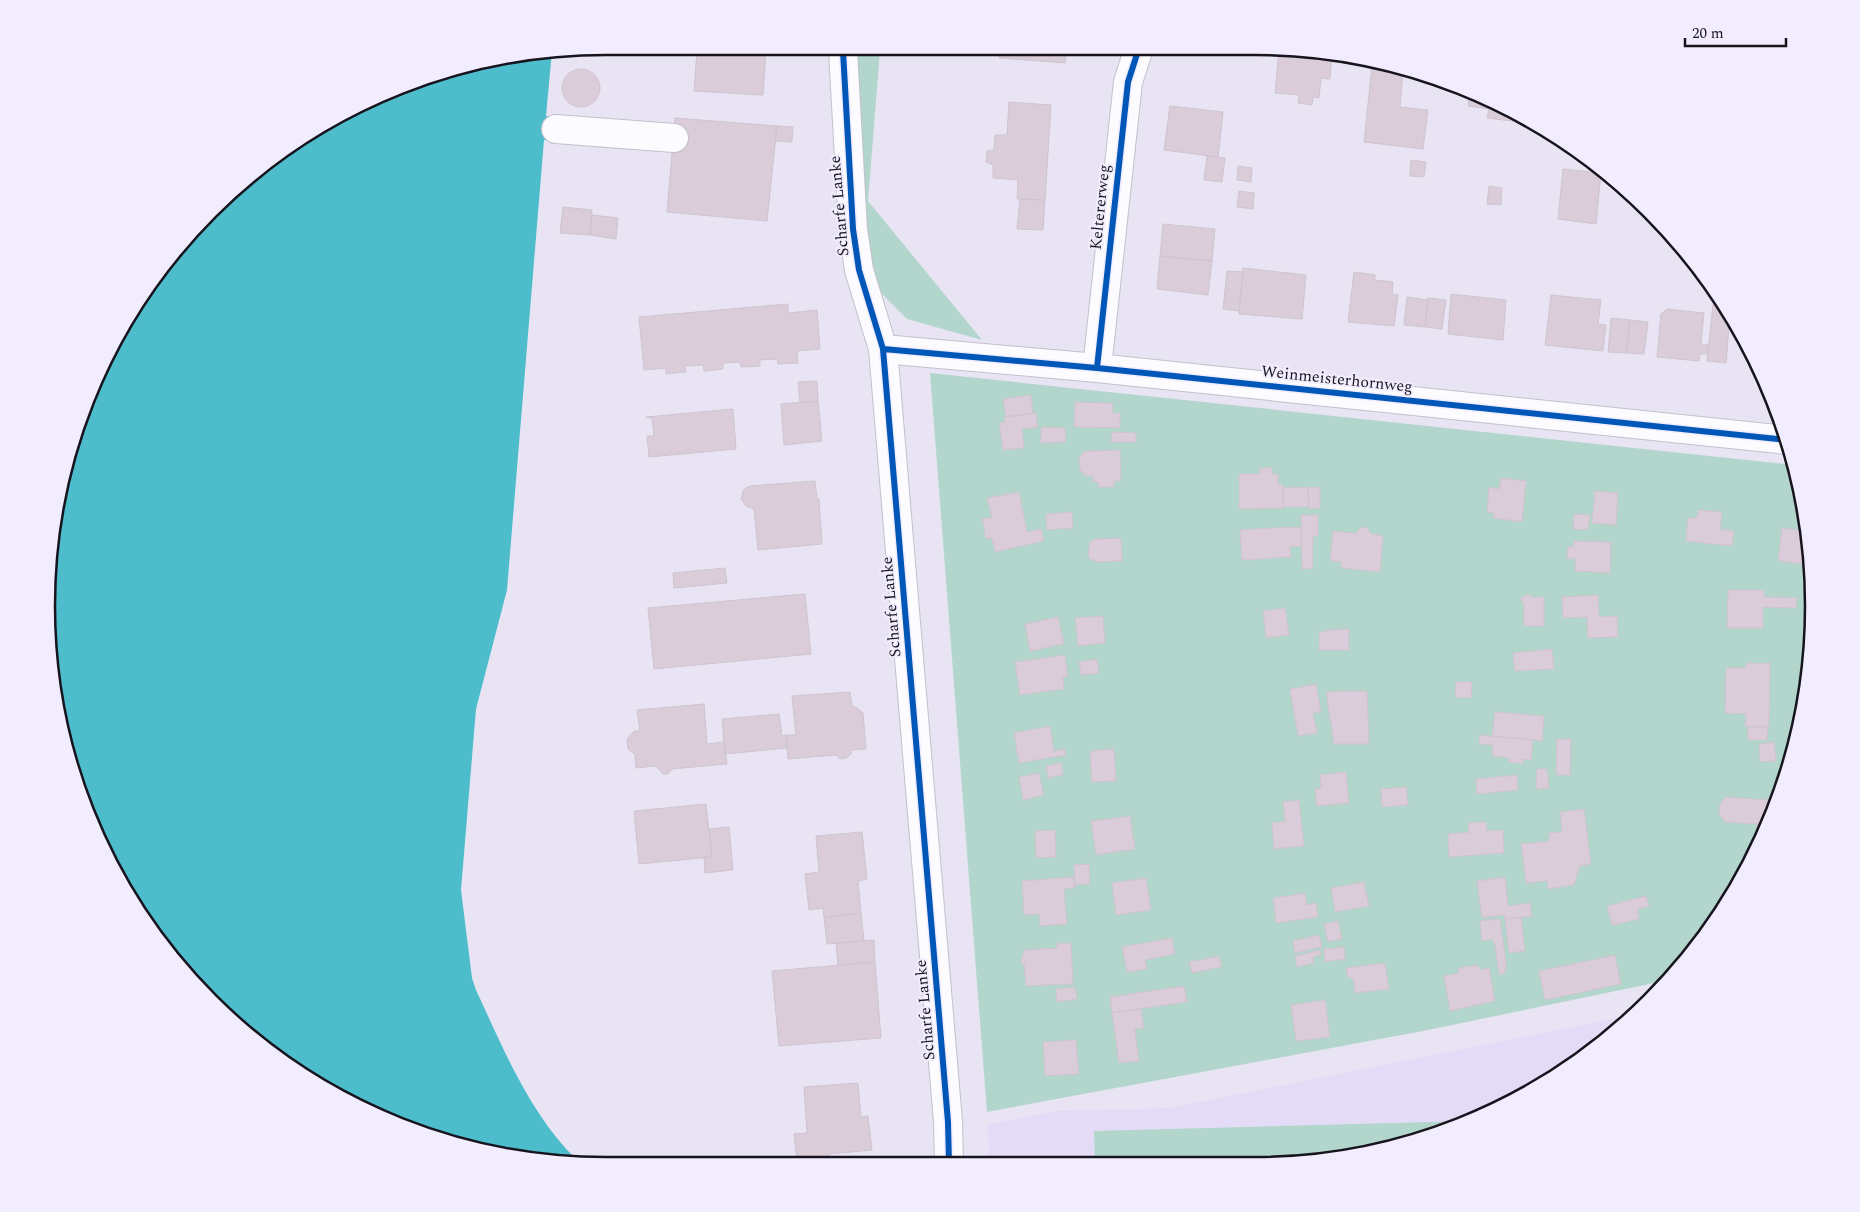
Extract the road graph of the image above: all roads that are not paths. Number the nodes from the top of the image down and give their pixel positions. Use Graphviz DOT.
graph roads {
  1 [pos="843,55"];
  2 [pos="1137,55"];
  3 [pos="556,129"];
  4 [pos="674,138"];
  5 [pos="883,349"];
  6 [pos="1097,368"];
  7 [pos="1779,439"];
  8 [pos="949,1157"];
  1 -- 5 [label="street, Scharfe Lanke"];
  2 -- 6 [label="street, Keltererweg"];
  3 -- 4 [label="street"];
  5 -- 6 [label="street, Weinmeisterhornweg"];
  5 -- 8 [label="street, Scharfe Lanke"];
  6 -- 7 [label="street, Weinmeisterhornweg"];
}
